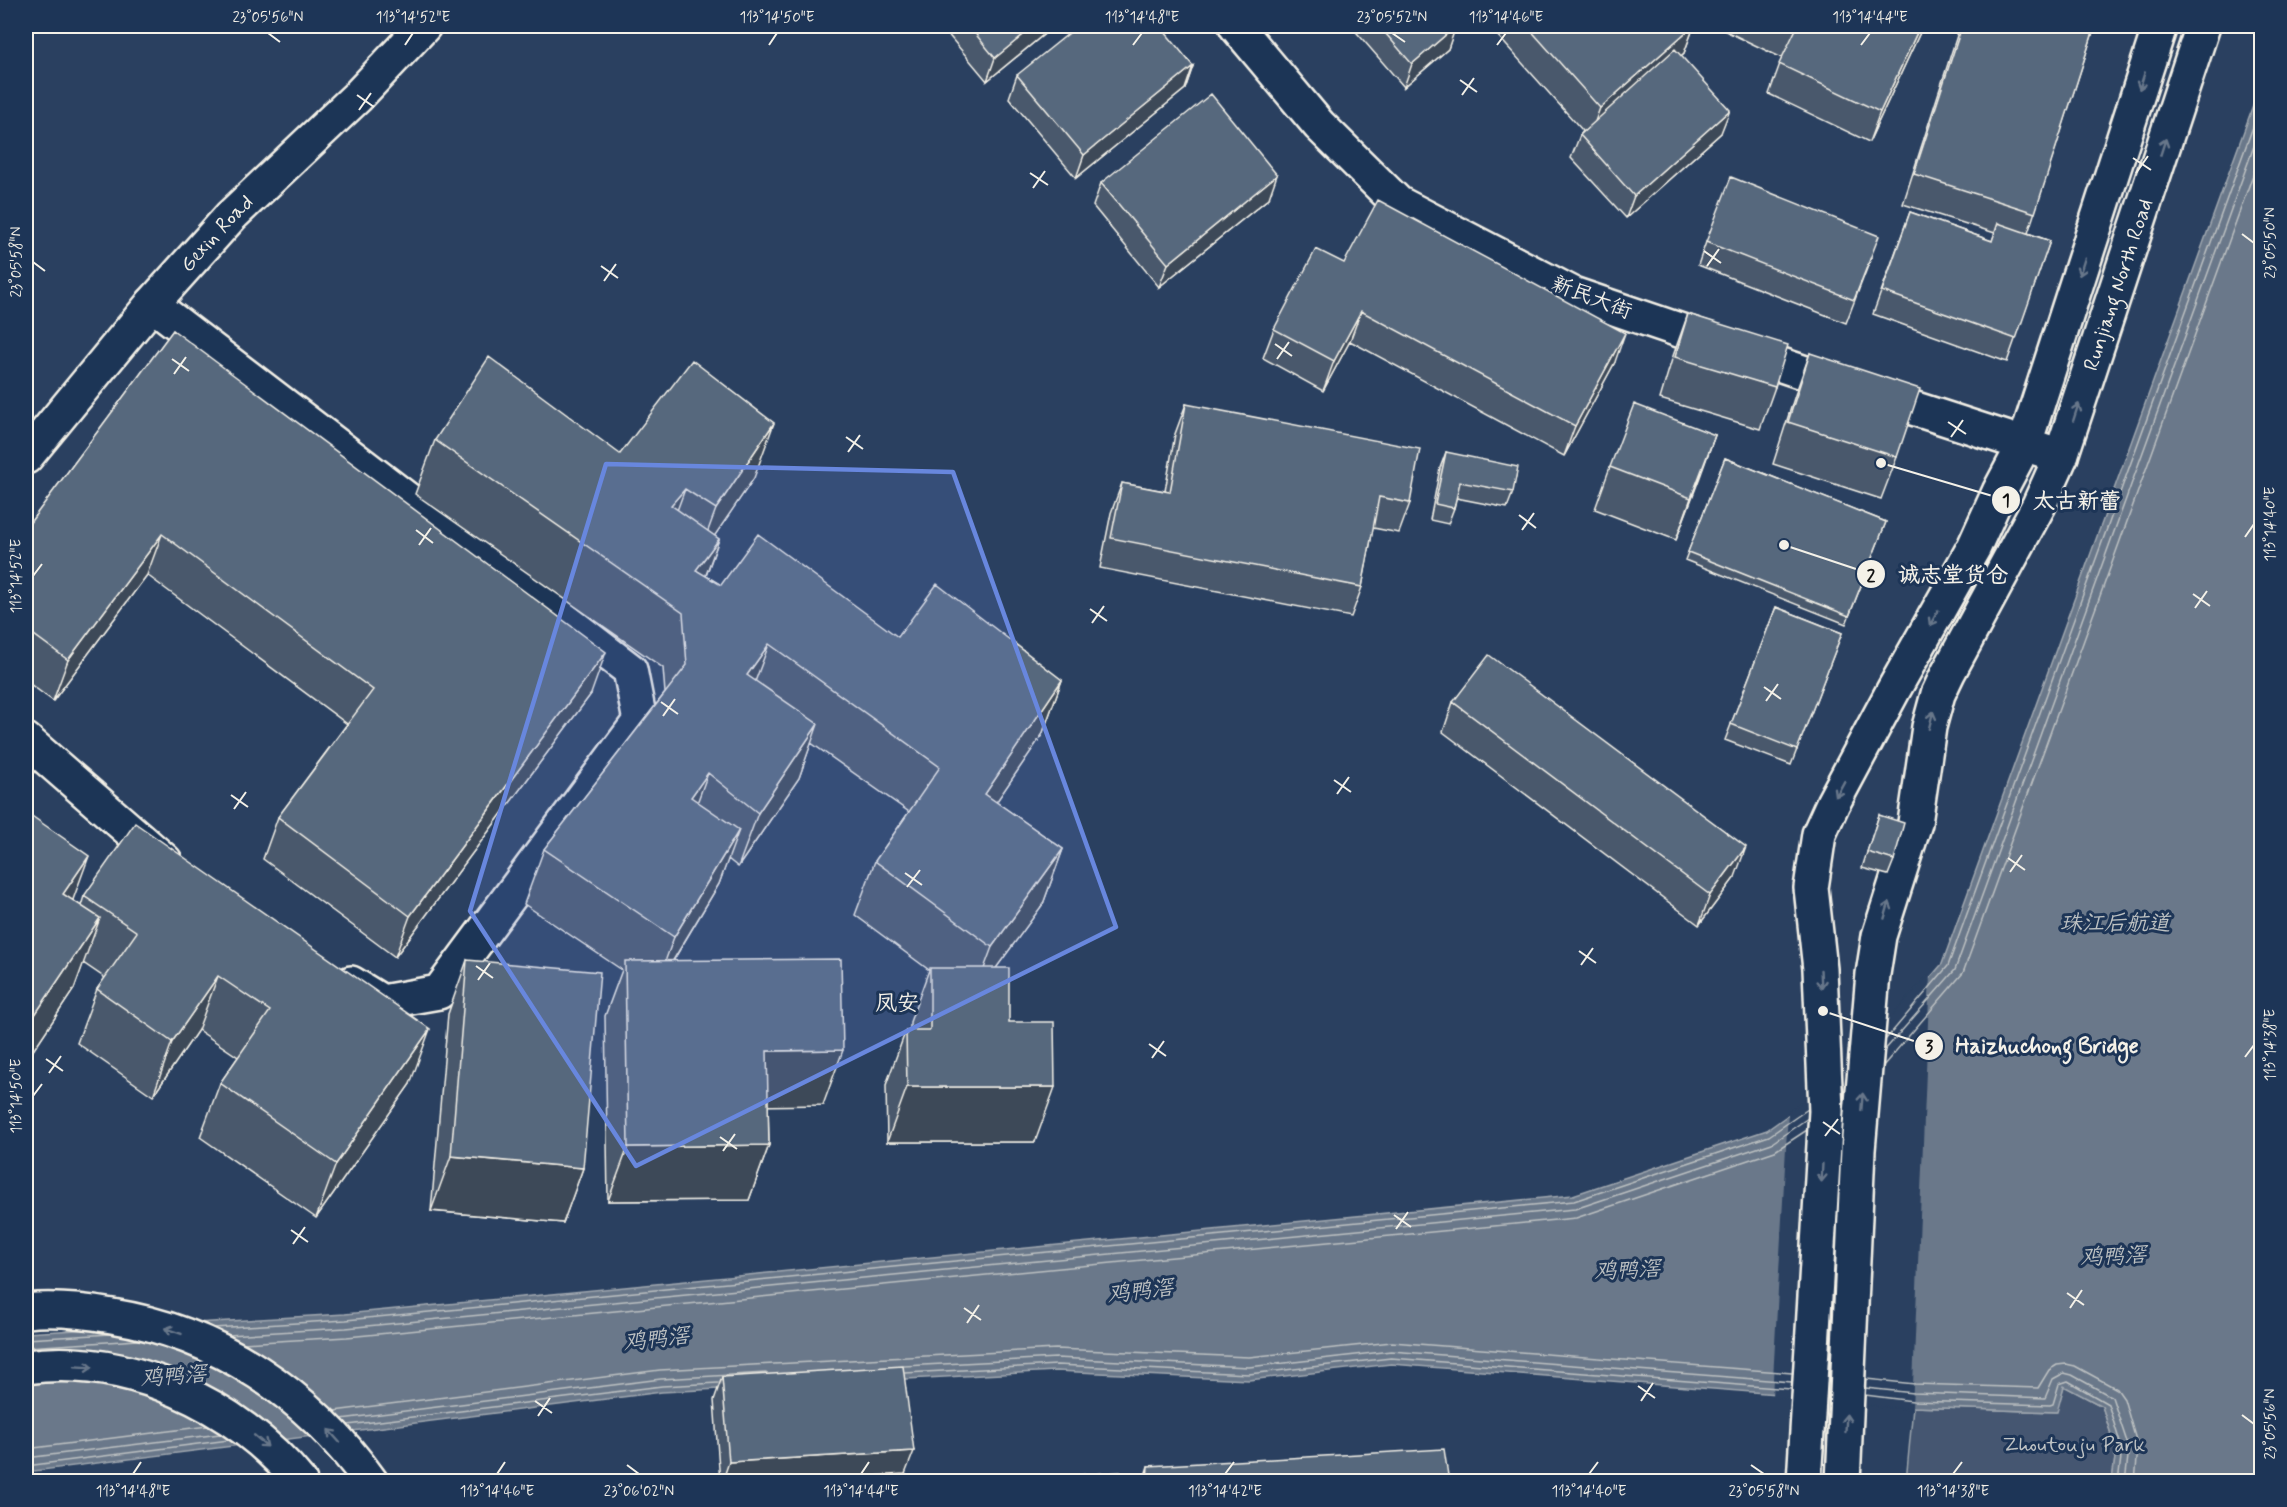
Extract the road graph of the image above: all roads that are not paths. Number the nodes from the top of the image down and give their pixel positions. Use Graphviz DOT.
graph roads {
  1 [pos="424,26"];
  2 [pos="1236,26"];
  3 [pos="2160,26"];
  4 [pos="2203,26"];
  5 [pos="152,304"];
  6 [pos="2025,442"];
  7 [pos="26,456"];
  8 [pos="2061,456"];
  9 [pos="26,740"];
  10 [pos="186,879"];
  11 [pos="323,965"];
  12 [pos="26,1311"];
  13 [pos="26,1367"];
  14 [pos="300,1482"];
  15 [pos="371,1482"];
  16 [pos="1804,1482"];
  17 [pos="1843,1482"];
  1 -- 5 [label="main road, Gexin Road"];
  2 -- 6 [label="main road, 新民大街"];
  3 -- 6 [label="main road, Runjiang North Road, one-way"];
  8 -- 4 [label="main road, Runjiang North Road, one-way"];
  5 -- 7 [label="main road, Gexin Road"];
  5 -- 11 [label="main road"];
  6 -- 8 [label="main road, 新民大街"];
  6 -- 16 [label="main road, Runjiang North Road, one-way"];
  17 -- 8 [label="main road, Runjiang North Road, one-way"];
  9 -- 10 [label="main road"];
  15 -- 12 [label="main road, one-way"];
  13 -- 14 [label="main road, one-way"];
}
